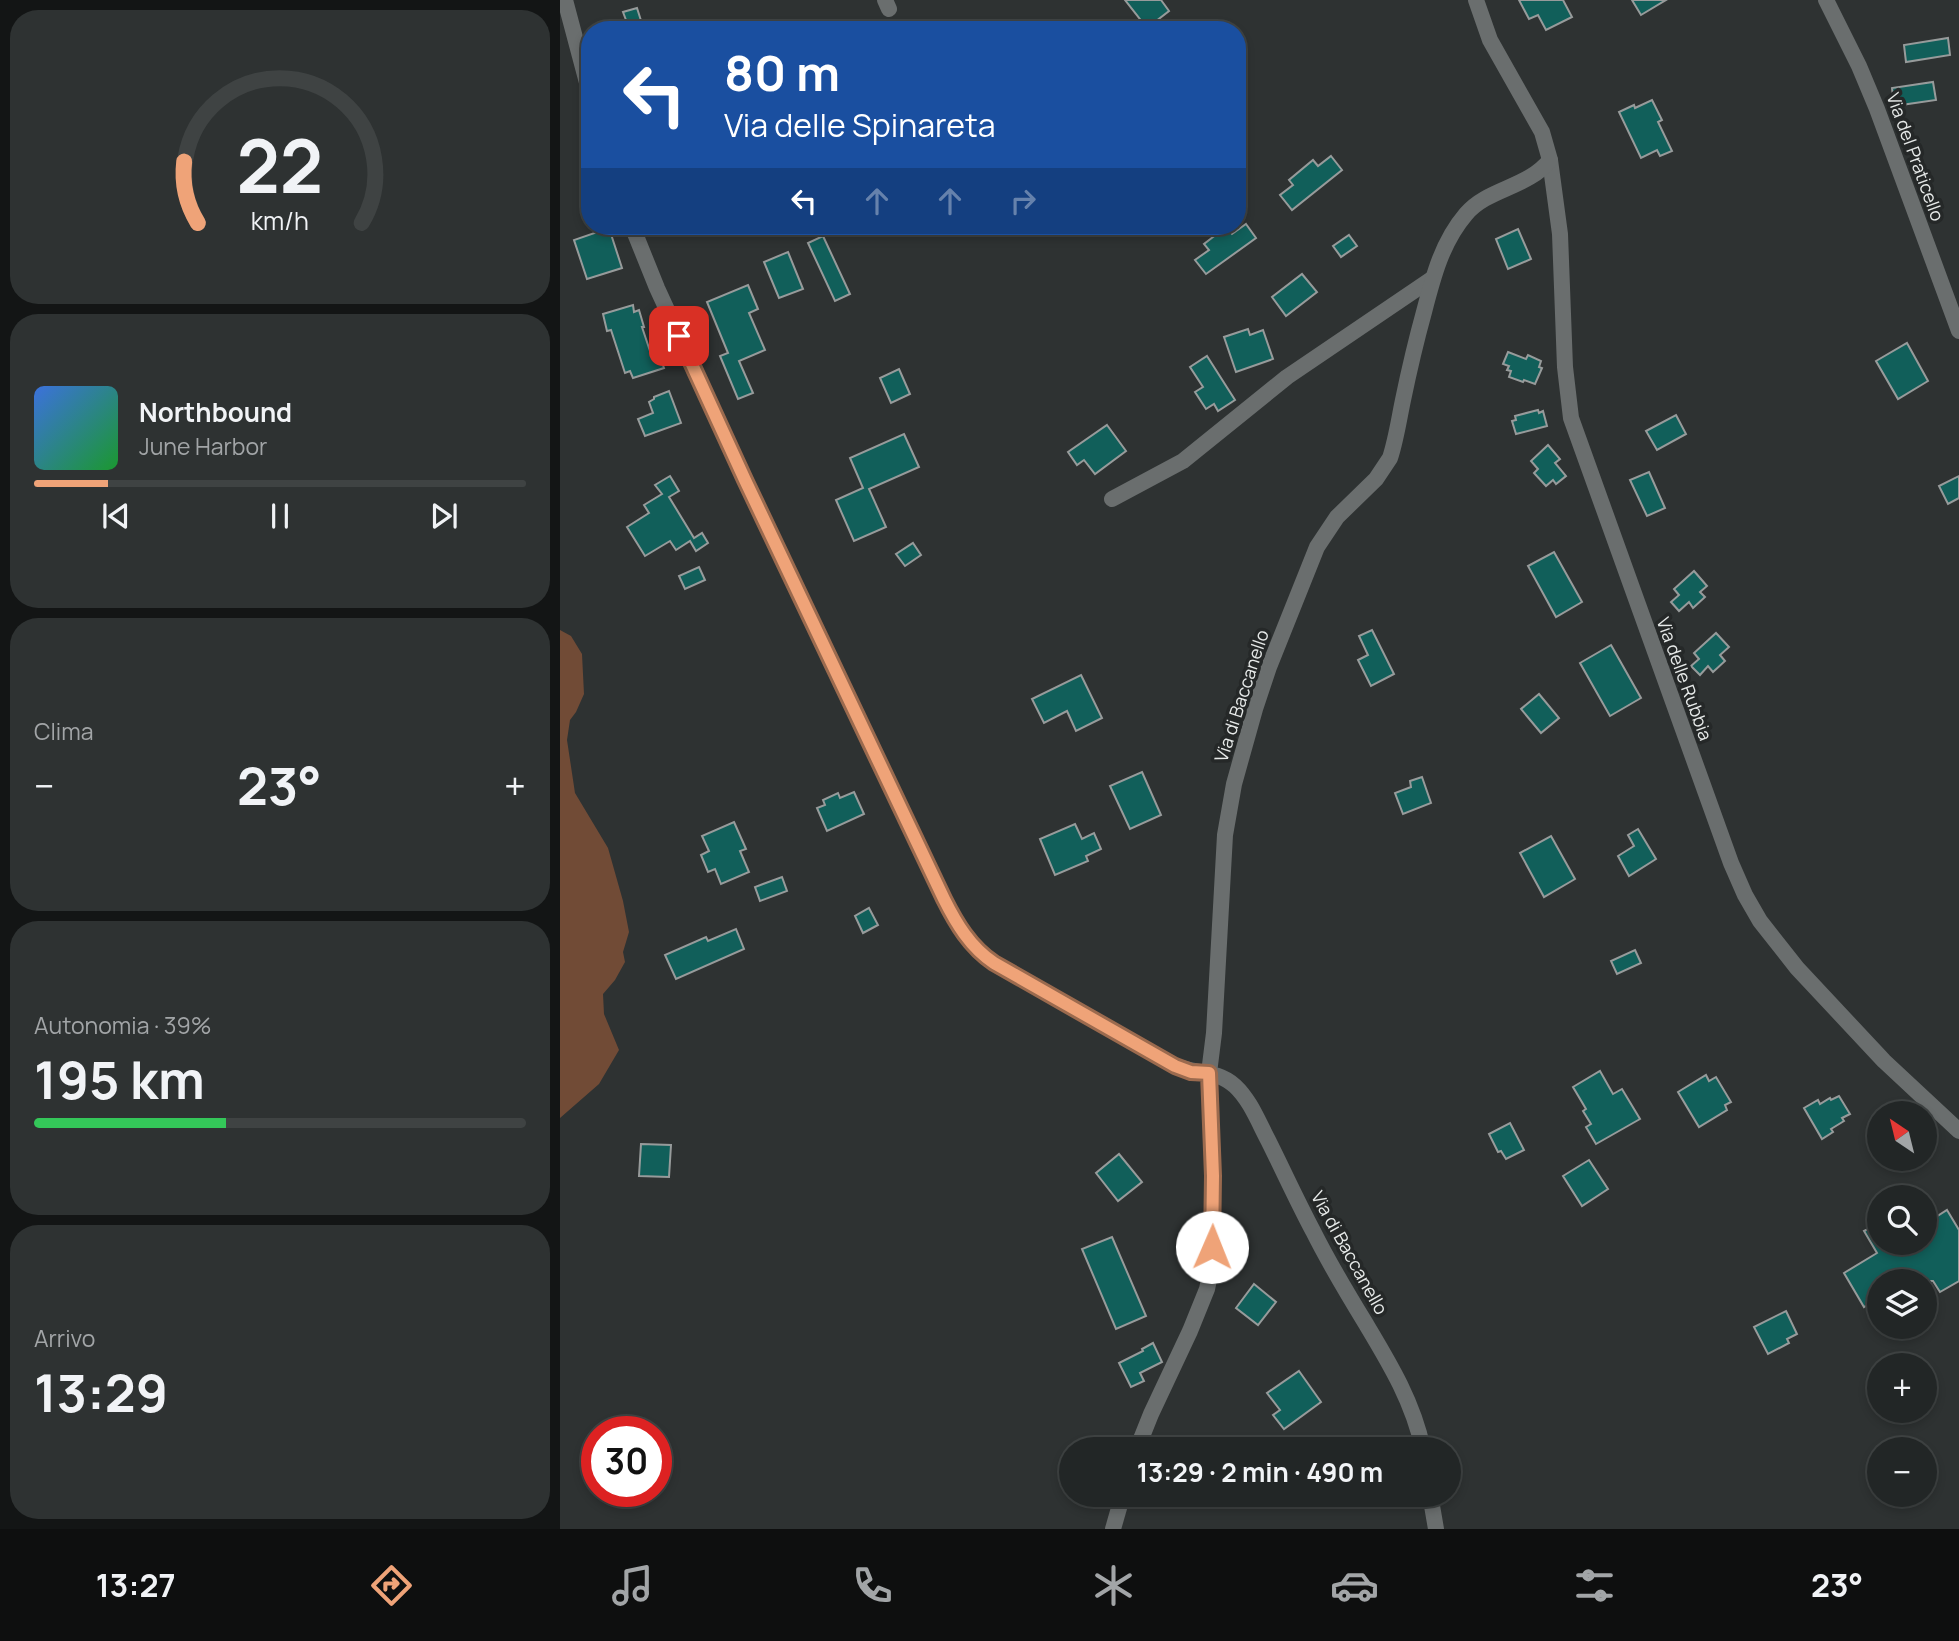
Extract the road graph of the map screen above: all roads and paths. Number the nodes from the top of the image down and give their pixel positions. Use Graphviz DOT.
graph roads {
  1 [pos="565,0"];
  2 [pos="1476,0"];
  3 [pos="1826,0"];
  4 [pos="581,60"];
  5 [pos="1550,160"];
  6 [pos="636,235"];
  7 [pos="1433,278"];
  8 [pos="1959,331"];
  9 [pos="1112,499"];
  10 [pos="1209,1073"];
  11 [pos="1959,1131"];
  12 [pos="1142,1437"];
  13 [pos="1420,1437"];
  14 [pos="1119,1507"];
  15 [pos="1432,1507"];
  16 [pos="1113,1529"];
  17 [pos="1436,1529"];
  1 -- 4 [label="street"];
  2 -- 5 [label="street"];
  3 -- 8 [label="street, Via del Praticello"];
  5 -- 7 [label="street, Via di Baccanello"];
  5 -- 11 [label="street, Via delle Rubbia"];
  6 -- 10 [label="street"];
  7 -- 9 [label="street"];
  7 -- 10 [label="street, Via di Baccanello"];
  10 -- 12 [label="street"];
  10 -- 13 [label="street, Via di Baccanello"];
  14 -- 16 [label="street"];
  15 -- 17 [label="street"];
}
